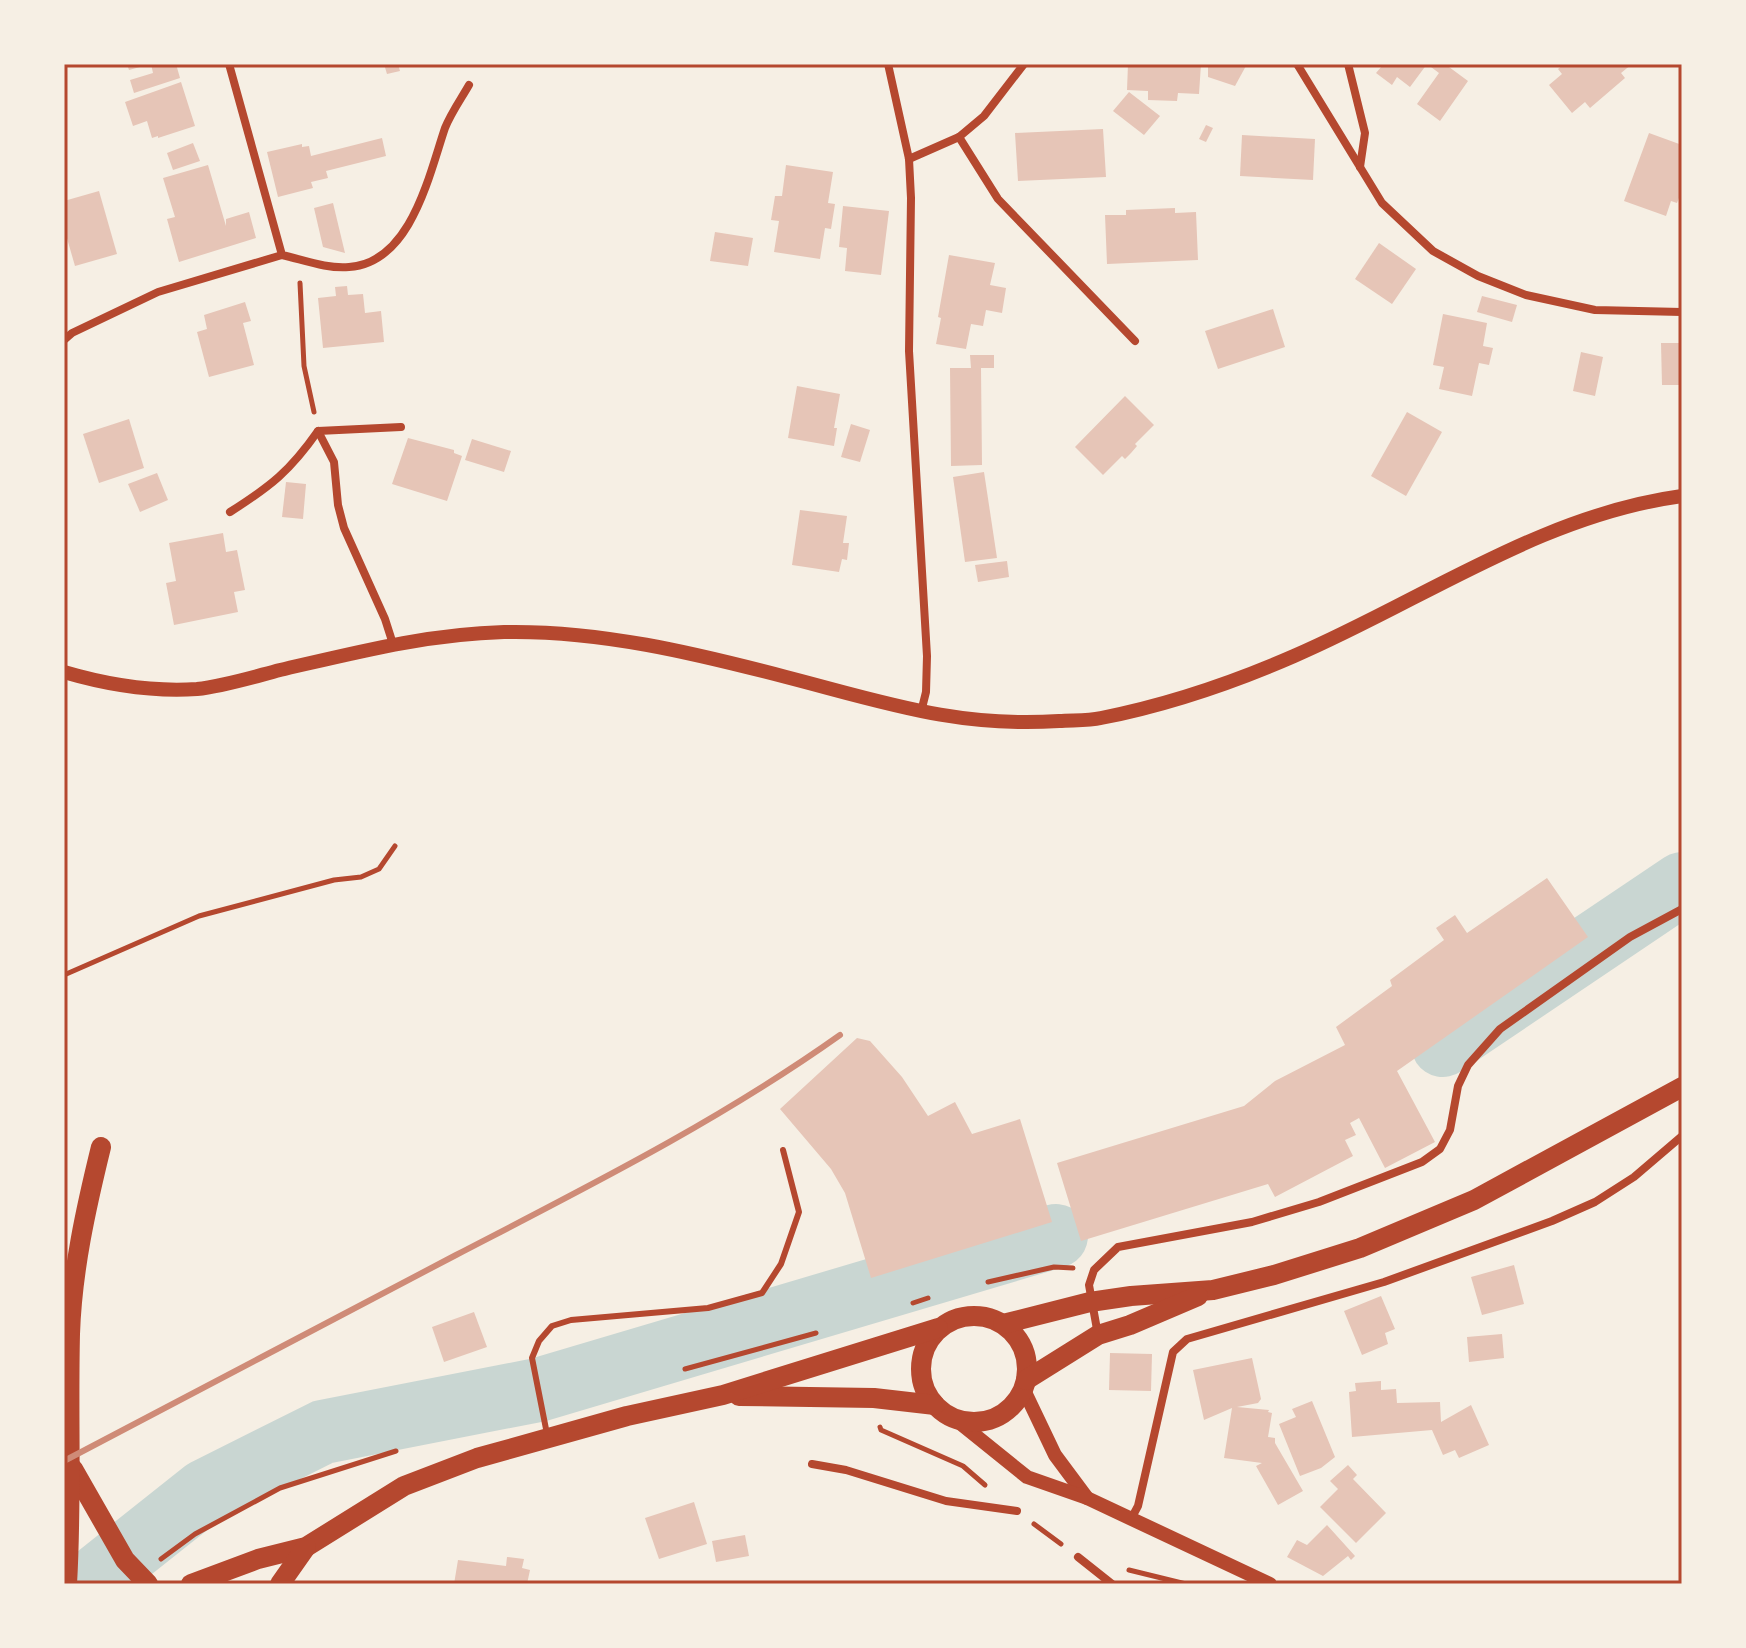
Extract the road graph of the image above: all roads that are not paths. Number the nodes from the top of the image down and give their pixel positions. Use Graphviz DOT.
graph roads {
  1 [pos="229,64"];
  2 [pos="888,64"];
  3 [pos="1024,64"];
  4 [pos="1297,64"];
  5 [pos="1348,64"];
  6 [pos="469,85"];
  7 [pos="959,137"];
  8 [pos="909,159"];
  9 [pos="1360,167"];
  10 [pos="282,255"];
  11 [pos="1682,312"];
  12 [pos="67,336"];
  13 [pos="1135,341"];
  14 [pos="401,427"];
  15 [pos="318,431"];
  16 [pos="1682,496"];
  17 [pos="230,512"];
  18 [pos="393,644"];
  19 [pos="64,672"];
  20 [pos="921,713"];
  21 [pos="1682,909"];
  22 [pos="1682,1087"];
  23 [pos="1682,1136"];
  24 [pos="101,1147"];
  25 [pos="783,1150"];
  26 [pos="1213,1290"];
  27 [pos="1090,1302"];
  28 [pos="1003,1324"];
  29 [pos="938,1328"];
  30 [pos="1098,1335"];
  31 [pos="1024,1384"];
  32 [pos="723,1395"];
  33 [pos="935,1405"];
  34 [pos="955,1419"];
  35 [pos="548,1437"];
  36 [pos="812,1464"];
  37 [pos="71,1465"];
  38 [pos="1087,1498"];
  39 [pos="1017,1511"];
  40 [pos="1131,1519"];
  41 [pos="306,1547"];
  42 [pos="1078,1557"];
  43 [pos="149,1576"];
  44 [pos="67,1584"];
  45 [pos="191,1584"];
  46 [pos="280,1584"];
  47 [pos="1112,1584"];
  48 [pos="1270,1584"];
  1 -- 10 [label="street"];
  2 -- 8 [label="street"];
  3 -- 7 [label="street"];
  4 -- 9 [label="street"];
  5 -- 9 [label="street"];
  6 -- 10 [label="street"];
  7 -- 8 [label="street"];
  7 -- 13 [label="street"];
  8 -- 20 [label="street"];
  9 -- 11 [label="street"];
  10 -- 12 [label="street"];
  14 -- 15 [label="street"];
  15 -- 17 [label="street"];
  15 -- 18 [label="street"];
  16 -- 20 [label="street"];
  18 -- 19 [label="street"];
  18 -- 20 [label="street"];
  21 -- 27 [label="street"];
  22 -- 26 [label="main road"];
  23 -- 40 [label="street"];
  24 -- 37 [label="main road"];
  25 -- 35 [label="lane"];
  26 -- 27 [label="main road"];
  26 -- 30 [label="main road"];
  27 -- 28 [label="main road"];
  27 -- 30 [label="street"];
  28 -- 29 [label="main road"];
  28 -- 31 [label="main road"];
  29 -- 32 [label="main road"];
  29 -- 33 [label="main road"];
  30 -- 31 [label="main road"];
  31 -- 34 [label="main road"];
  31 -- 38 [label="street"];
  32 -- 33 [label="main road"];
  32 -- 35 [label="main road"];
  33 -- 34 [label="main road"];
  34 -- 38 [label="street"];
  35 -- 41 [label="main road"];
  36 -- 39 [label="street"];
  37 -- 43 [label="main road"];
  37 -- 44 [label="main road"];
  38 -- 40 [label="street"];
  40 -- 48 [label="street"];
  41 -- 45 [label="main road"];
  41 -- 46 [label="main road"];
  42 -- 47 [label="street"];
}
